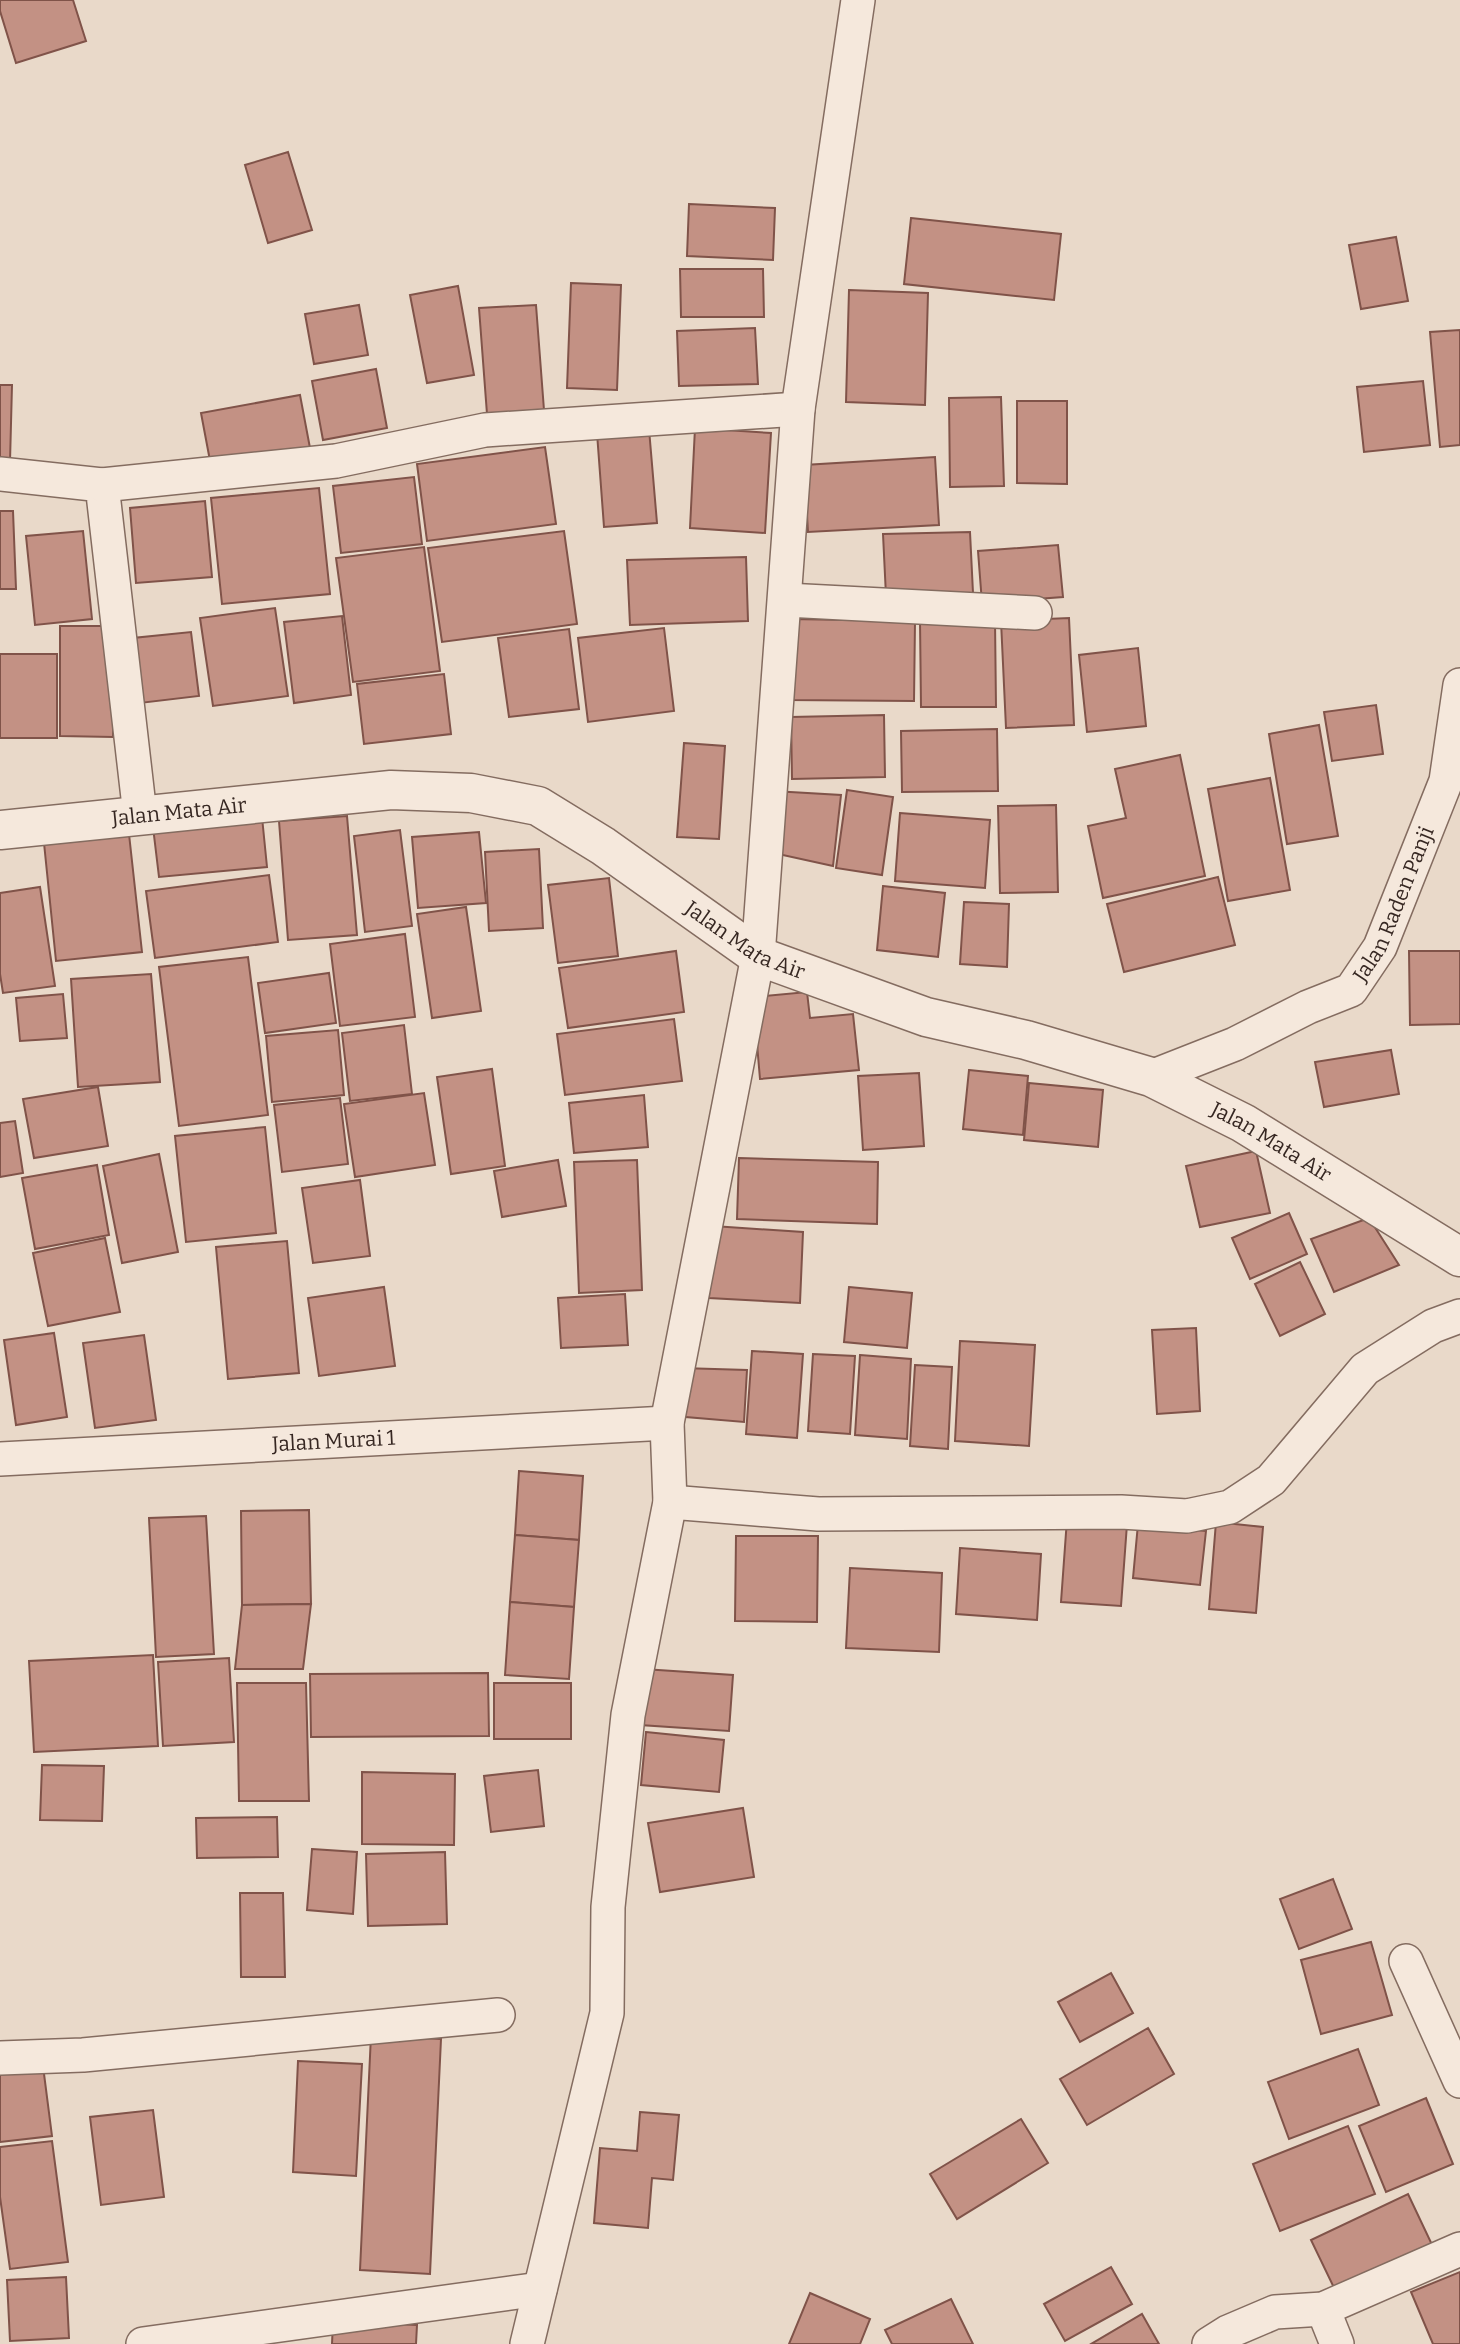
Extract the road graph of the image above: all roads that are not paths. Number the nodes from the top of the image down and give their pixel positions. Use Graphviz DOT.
graph roads {
  1 [pos="858,0"];
  2 [pos="798,409"];
  3 [pos="0,474"];
  4 [pos="102,485"];
  5 [pos="786,600"];
  6 [pos="1035,613"];
  7 [pos="1460,685"];
  8 [pos="141,815"];
  9 [pos="0,830"];
  10 [pos="758,956"];
  11 [pos="1151,1077"];
  12 [pos="1460,1257"];
  13 [pos="1460,1317"];
  14 [pos="667,1423"];
  15 [pos="0,1459"];
  16 [pos="670,1502"];
  17 [pos="1406,1961"];
  18 [pos="498,2015"];
  19 [pos="0,2058"];
  20 [pos="1460,2081"];
  21 [pos="1460,2249"];
  22 [pos="540,2290"];
  23 [pos="1322,2309"];
  24 [pos="143,2344"];
  25 [pos="527,2344"];
  26 [pos="1209,2344"];
  27 [pos="1338,2344"];
  1 -- 2 [label="street"];
  2 -- 4 [label="street"];
  2 -- 5 [label="street"];
  3 -- 4 [label="street"];
  4 -- 8 [label="street"];
  5 -- 6 [label="street"];
  5 -- 10 [label="street"];
  7 -- 11 [label="street, Jalan Raden Panji"];
  8 -- 9 [label="street, Jalan Mata Air"];
  8 -- 10 [label="street, Jalan Mata Air"];
  10 -- 11 [label="street, Jalan Mata Air"];
  10 -- 14 [label="street"];
  11 -- 12 [label="street, Jalan Mata Air"];
  13 -- 16 [label="street"];
  14 -- 15 [label="street, Jalan Murai 1"];
  14 -- 16 [label="street"];
  16 -- 22 [label="street"];
  17 -- 20 [label="street"];
  18 -- 19 [label="street"];
  21 -- 23 [label="street"];
  22 -- 24 [label="street"];
  22 -- 25 [label="street"];
  23 -- 26 [label="street"];
  23 -- 27 [label="street"];
}
